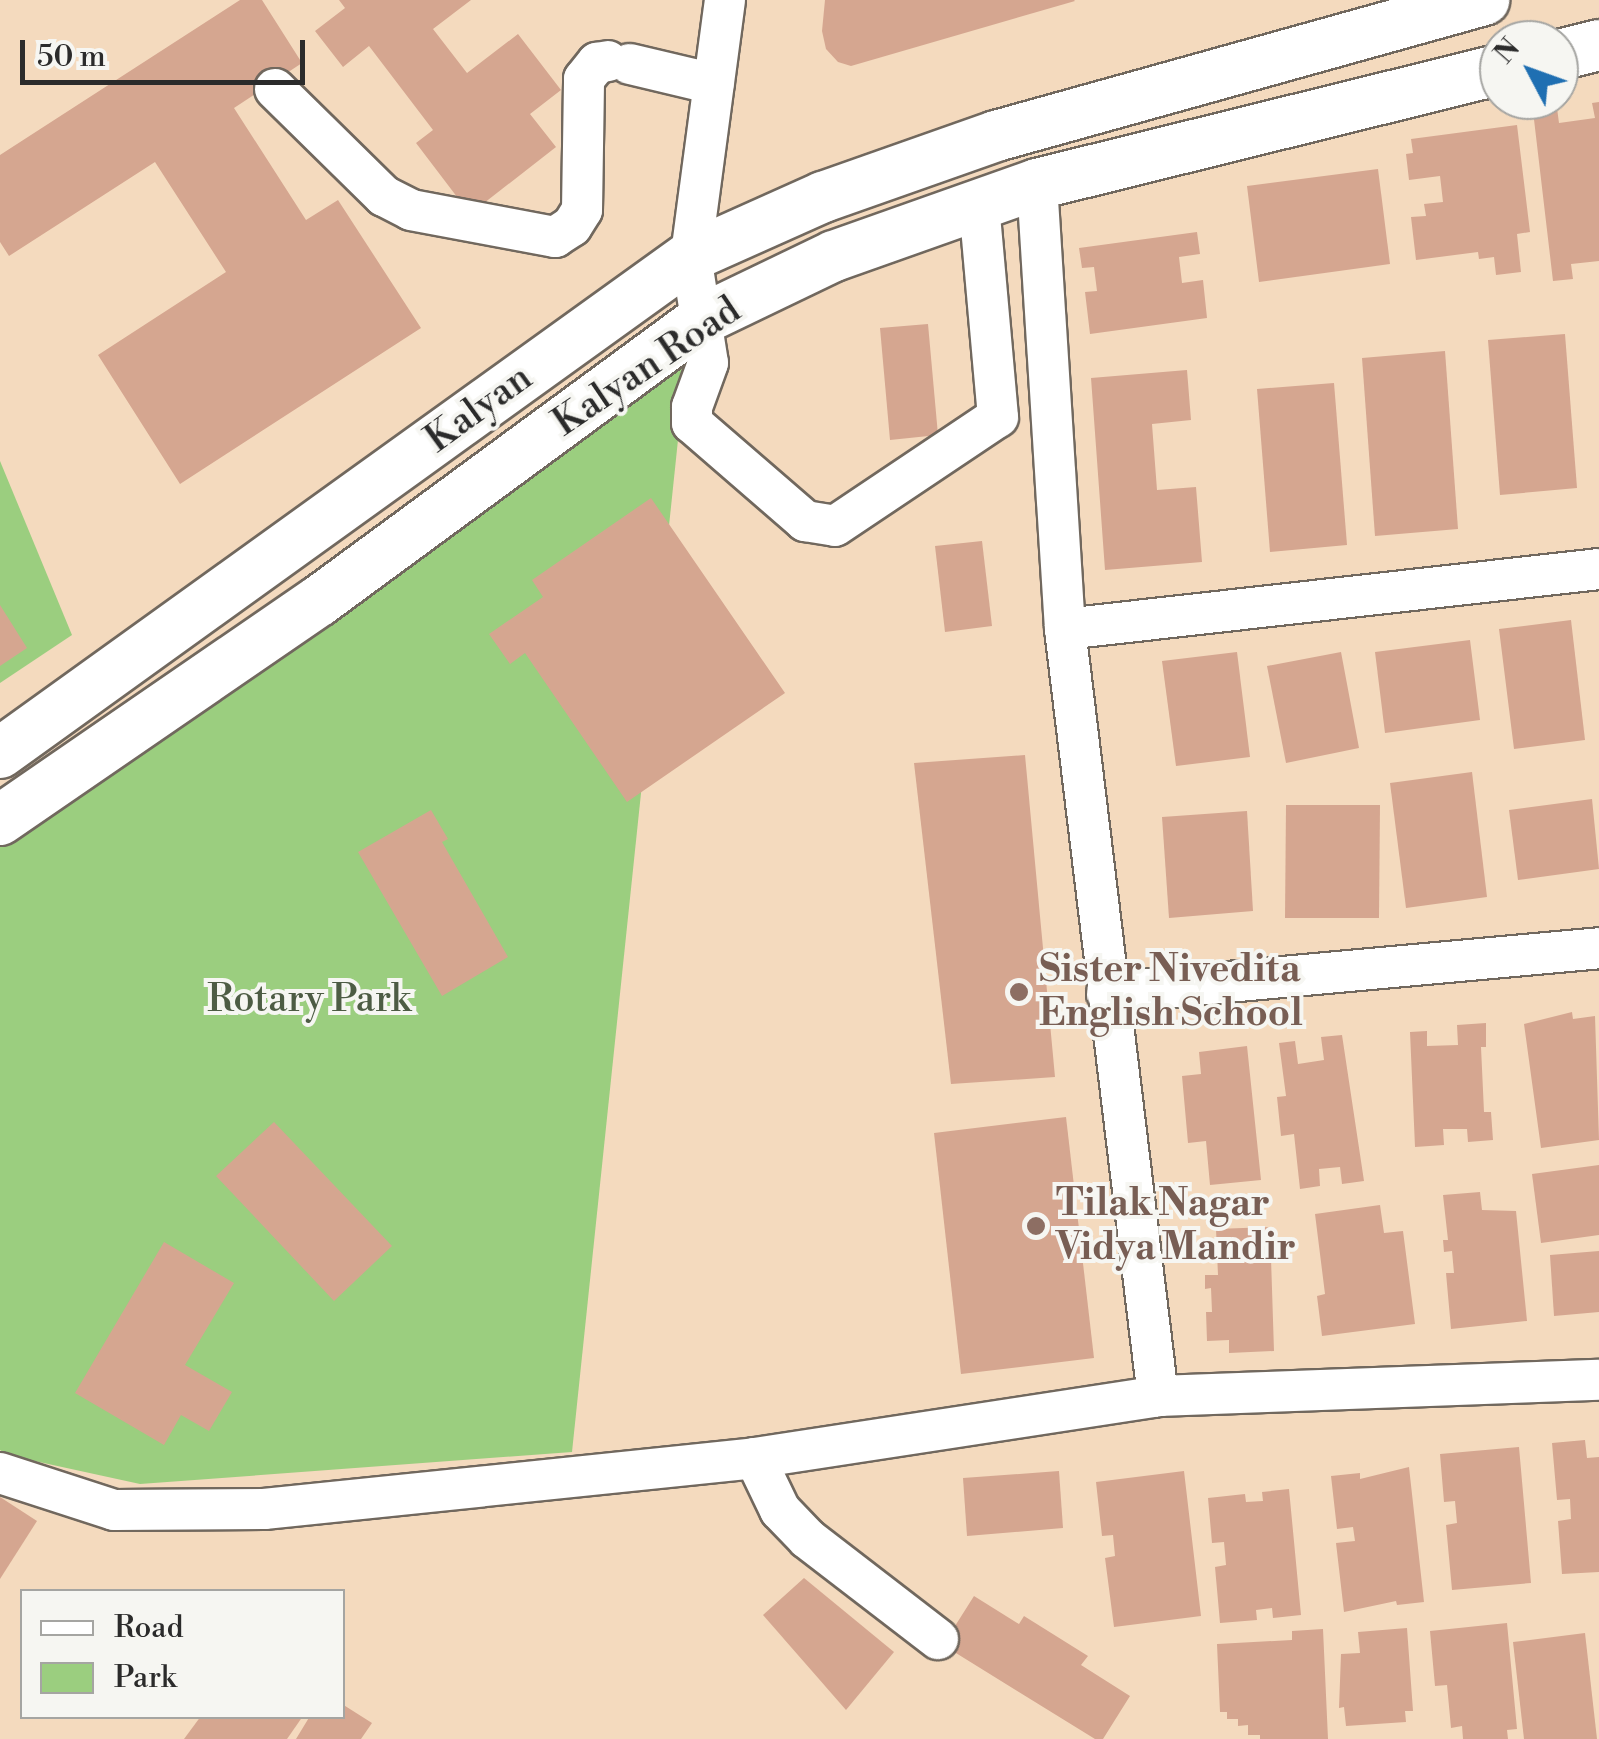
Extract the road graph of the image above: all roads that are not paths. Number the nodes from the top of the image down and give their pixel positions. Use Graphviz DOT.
graph roads {
  1 [pos="725,0"];
  2 [pos="1484,0"];
  3 [pos="1479,75"];
  4 [pos="714,84"];
  5 [pos="275,89"];
  6 [pos="1037,184"];
  7 [pos="979,204"];
  8 [pos="691,256"];
  9 [pos="703,319"];
  10 [pos="1599,569"];
  11 [pos="1065,630"];
  12 [pos="0,753"];
  13 [pos="0,820"];
  14 [pos="1599,948"];
  15 [pos="1108,993"];
  16 [pos="1599,1380"];
  17 [pos="1158,1396"];
  18 [pos="755,1458"];
  19 [pos="0,1473"];
  20 [pos="938,1639"];
  1 -- 4 [label="street"];
  2 -- 8 [label="main road, Kalyan"];
  3 -- 6 [label="main road, Kalyan Road"];
  4 -- 5 [label="street"];
  4 -- 8 [label="street"];
  6 -- 7 [label="main road, Kalyan Road"];
  6 -- 11 [label="street"];
  7 -- 9 [label="main road, Kalyan Road"];
  7 -- 9 [label="street"];
  8 -- 9 [label="street"];
  8 -- 12 [label="main road, Kalyan"];
  9 -- 13 [label="main road, Kalyan Road"];
  10 -- 11 [label="street"];
  11 -- 15 [label="street"];
  14 -- 15 [label="street"];
  15 -- 17 [label="street"];
  16 -- 17 [label="street"];
  17 -- 18 [label="street"];
  18 -- 19 [label="street"];
  18 -- 20 [label="street"];
}
